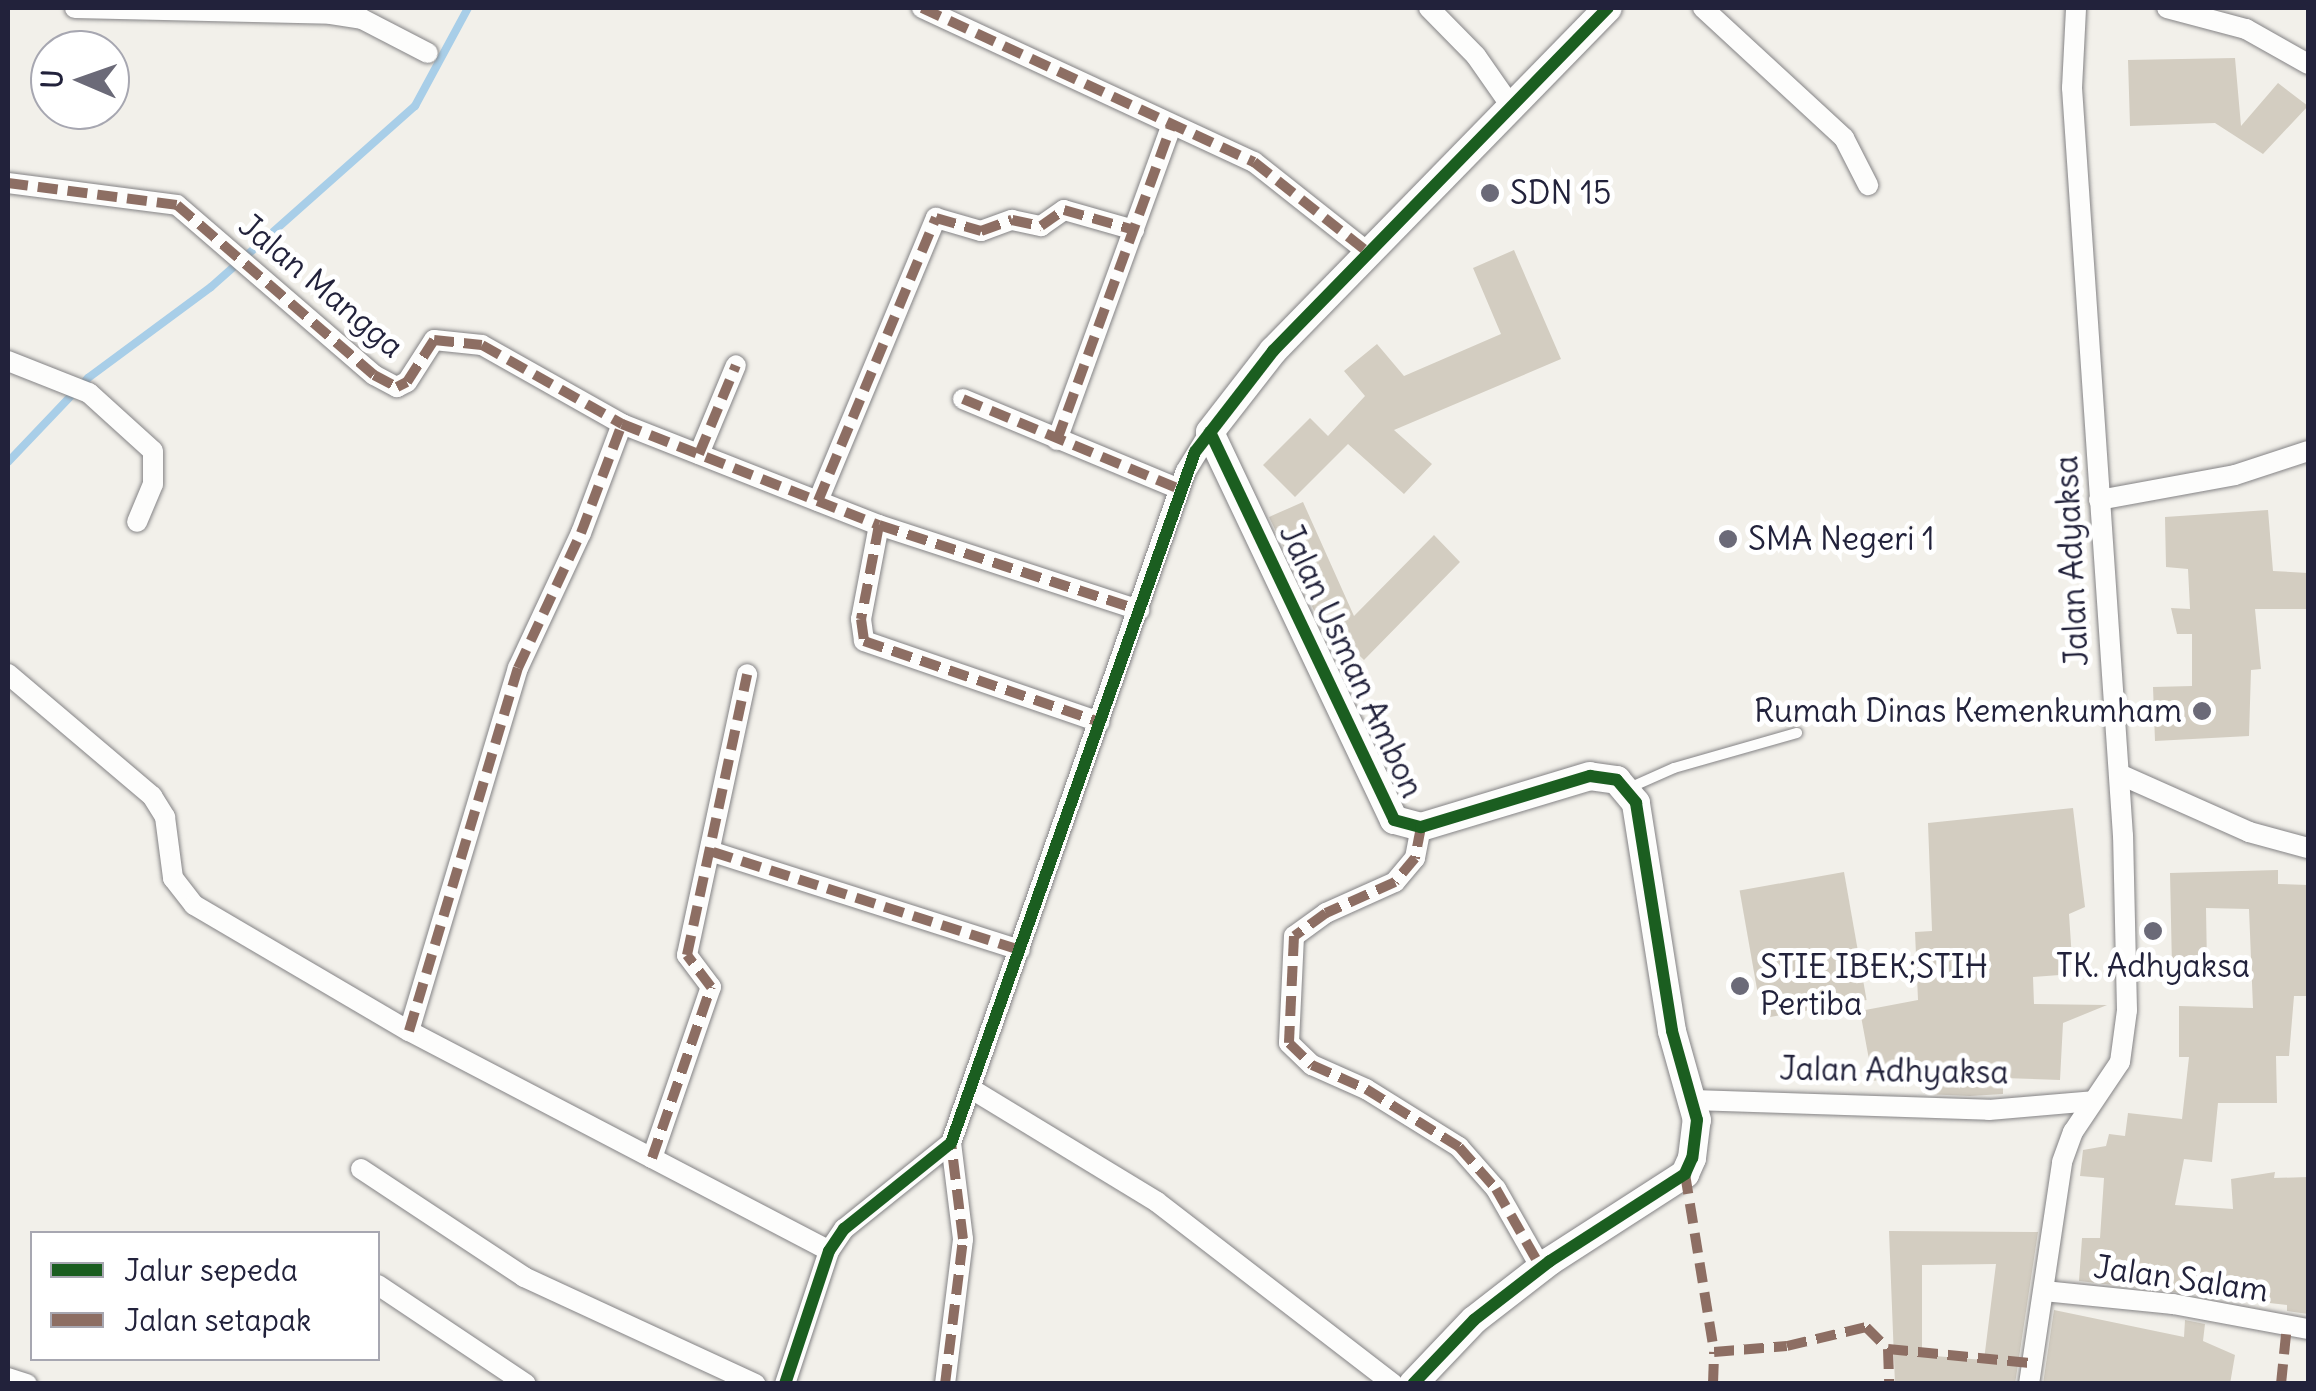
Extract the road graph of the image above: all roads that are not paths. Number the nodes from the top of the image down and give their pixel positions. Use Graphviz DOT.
graph roads {
  1 [pos="75,8"];
  2 [pos="1430,8"];
  3 [pos="1608,8"];
  4 [pos="1702,8"];
  5 [pos="2076,8"];
  6 [pos="2168,8"];
  7 [pos="931,9"];
  8 [pos="428,53"];
  9 [pos="2308,64"];
  10 [pos="1513,109"];
  11 [pos="1171,127"];
  12 [pos="8,183"];
  13 [pos="1868,185"];
  14 [pos="1134,230"];
  15 [pos="1370,254"];
  16 [pos="8,361"];
  17 [pos="736,365"];
  18 [pos="963,399"];
  19 [pos="622,424"];
  20 [pos="1210,432"];
  21 [pos="1058,440"];
  22 [pos="2308,452"];
  23 [pos="698,454"];
  24 [pos="1180,488"];
  25 [pos="2099,500"];
  26 [pos="818,501"];
  27 [pos="136,522"];
  28 [pos="879,525"];
  29 [pos="1139,610"];
  30 [pos="8,674"];
  31 [pos="746,674"];
  32 [pos="1100,722"];
  33 [pos="1798,733"];
  34 [pos="2119,774"];
  35 [pos="1628,788"];
  36 [pos="1421,827"];
  37 [pos="2308,848"];
  38 [pos="713,852"];
  39 [pos="1020,950"];
  40 [pos="409,1032"];
  41 [pos="973,1090"];
  42 [pos="2093,1101"];
  43 [pos="1695,1110"];
  44 [pos="951,1143"];
  45 [pos="652,1158"];
  46 [pos="362,1169"];
  47 [pos="829,1251"];
  48 [pos="1541,1268"];
  49 [pos="380,1286"];
  50 [pos="2044,1291"];
  51 [pos="2308,1329"];
  52 [pos="526,1384"];
  53 [pos="756,1384"];
  54 [pos="785,1384"];
  55 [pos="945,1384"];
  56 [pos="1394,1384"];
  57 [pos="1414,1384"];
  58 [pos="2029,1384"];
  1 -- 8 [label="street"];
  2 -- 10 [label="street"];
  3 -- 10 [label="street"];
  4 -- 13 [label="street"];
  5 -- 25 [label="street, Jalan Adyaksa"];
  6 -- 9 [label="street"];
  7 -- 11 [label="street"];
  10 -- 15 [label="street"];
  11 -- 14 [label="street"];
  11 -- 15 [label="street"];
  12 -- 19 [label="street, Jalan Mangga"];
  14 -- 21 [label="street"];
  14 -- 26 [label="street"];
  15 -- 20 [label="street"];
  16 -- 27 [label="street"];
  17 -- 23 [label="street"];
  18 -- 21 [label="street"];
  19 -- 23 [label="street"];
  19 -- 40 [label="street"];
  20 -- 24 [label="street"];
  20 -- 36 [label="street, Jalan Usman Ambon"];
  21 -- 24 [label="street"];
  22 -- 25 [label="street"];
  23 -- 26 [label="street"];
  24 -- 29 [label="street"];
  25 -- 34 [label="street, Jalan Adyaksa"];
  26 -- 28 [label="street"];
  28 -- 29 [label="street"];
  28 -- 32 [label="street"];
  29 -- 32 [label="street"];
  30 -- 40 [label="street"];
  31 -- 38 [label="street"];
  32 -- 39 [label="street"];
  33 -- 35 [label="lane"];
  34 -- 37 [label="street"];
  34 -- 42 [label="street, Jalan Adyaksa"];
  35 -- 36 [label="street, Jalan Usman Ambon"];
  35 -- 43 [label="street"];
  36 -- 48 [label="street"];
  38 -- 39 [label="street"];
  38 -- 45 [label="street"];
  39 -- 41 [label="street"];
  40 -- 45 [label="street"];
  41 -- 44 [label="street"];
  41 -- 56 [label="street"];
  42 -- 43 [label="street, Jalan Adhyaksa"];
  42 -- 50 [label="street, Jalan Adyaksa"];
  43 -- 48 [label="street"];
  44 -- 47 [label="street"];
  44 -- 55 [label="street"];
  45 -- 47 [label="street"];
  46 -- 53 [label="street"];
  47 -- 54 [label="street"];
  48 -- 57 [label="street"];
  49 -- 52 [label="street"];
  50 -- 51 [label="street, Jalan Salam"];
  50 -- 58 [label="street, Jalan Adyaksa"];
}
